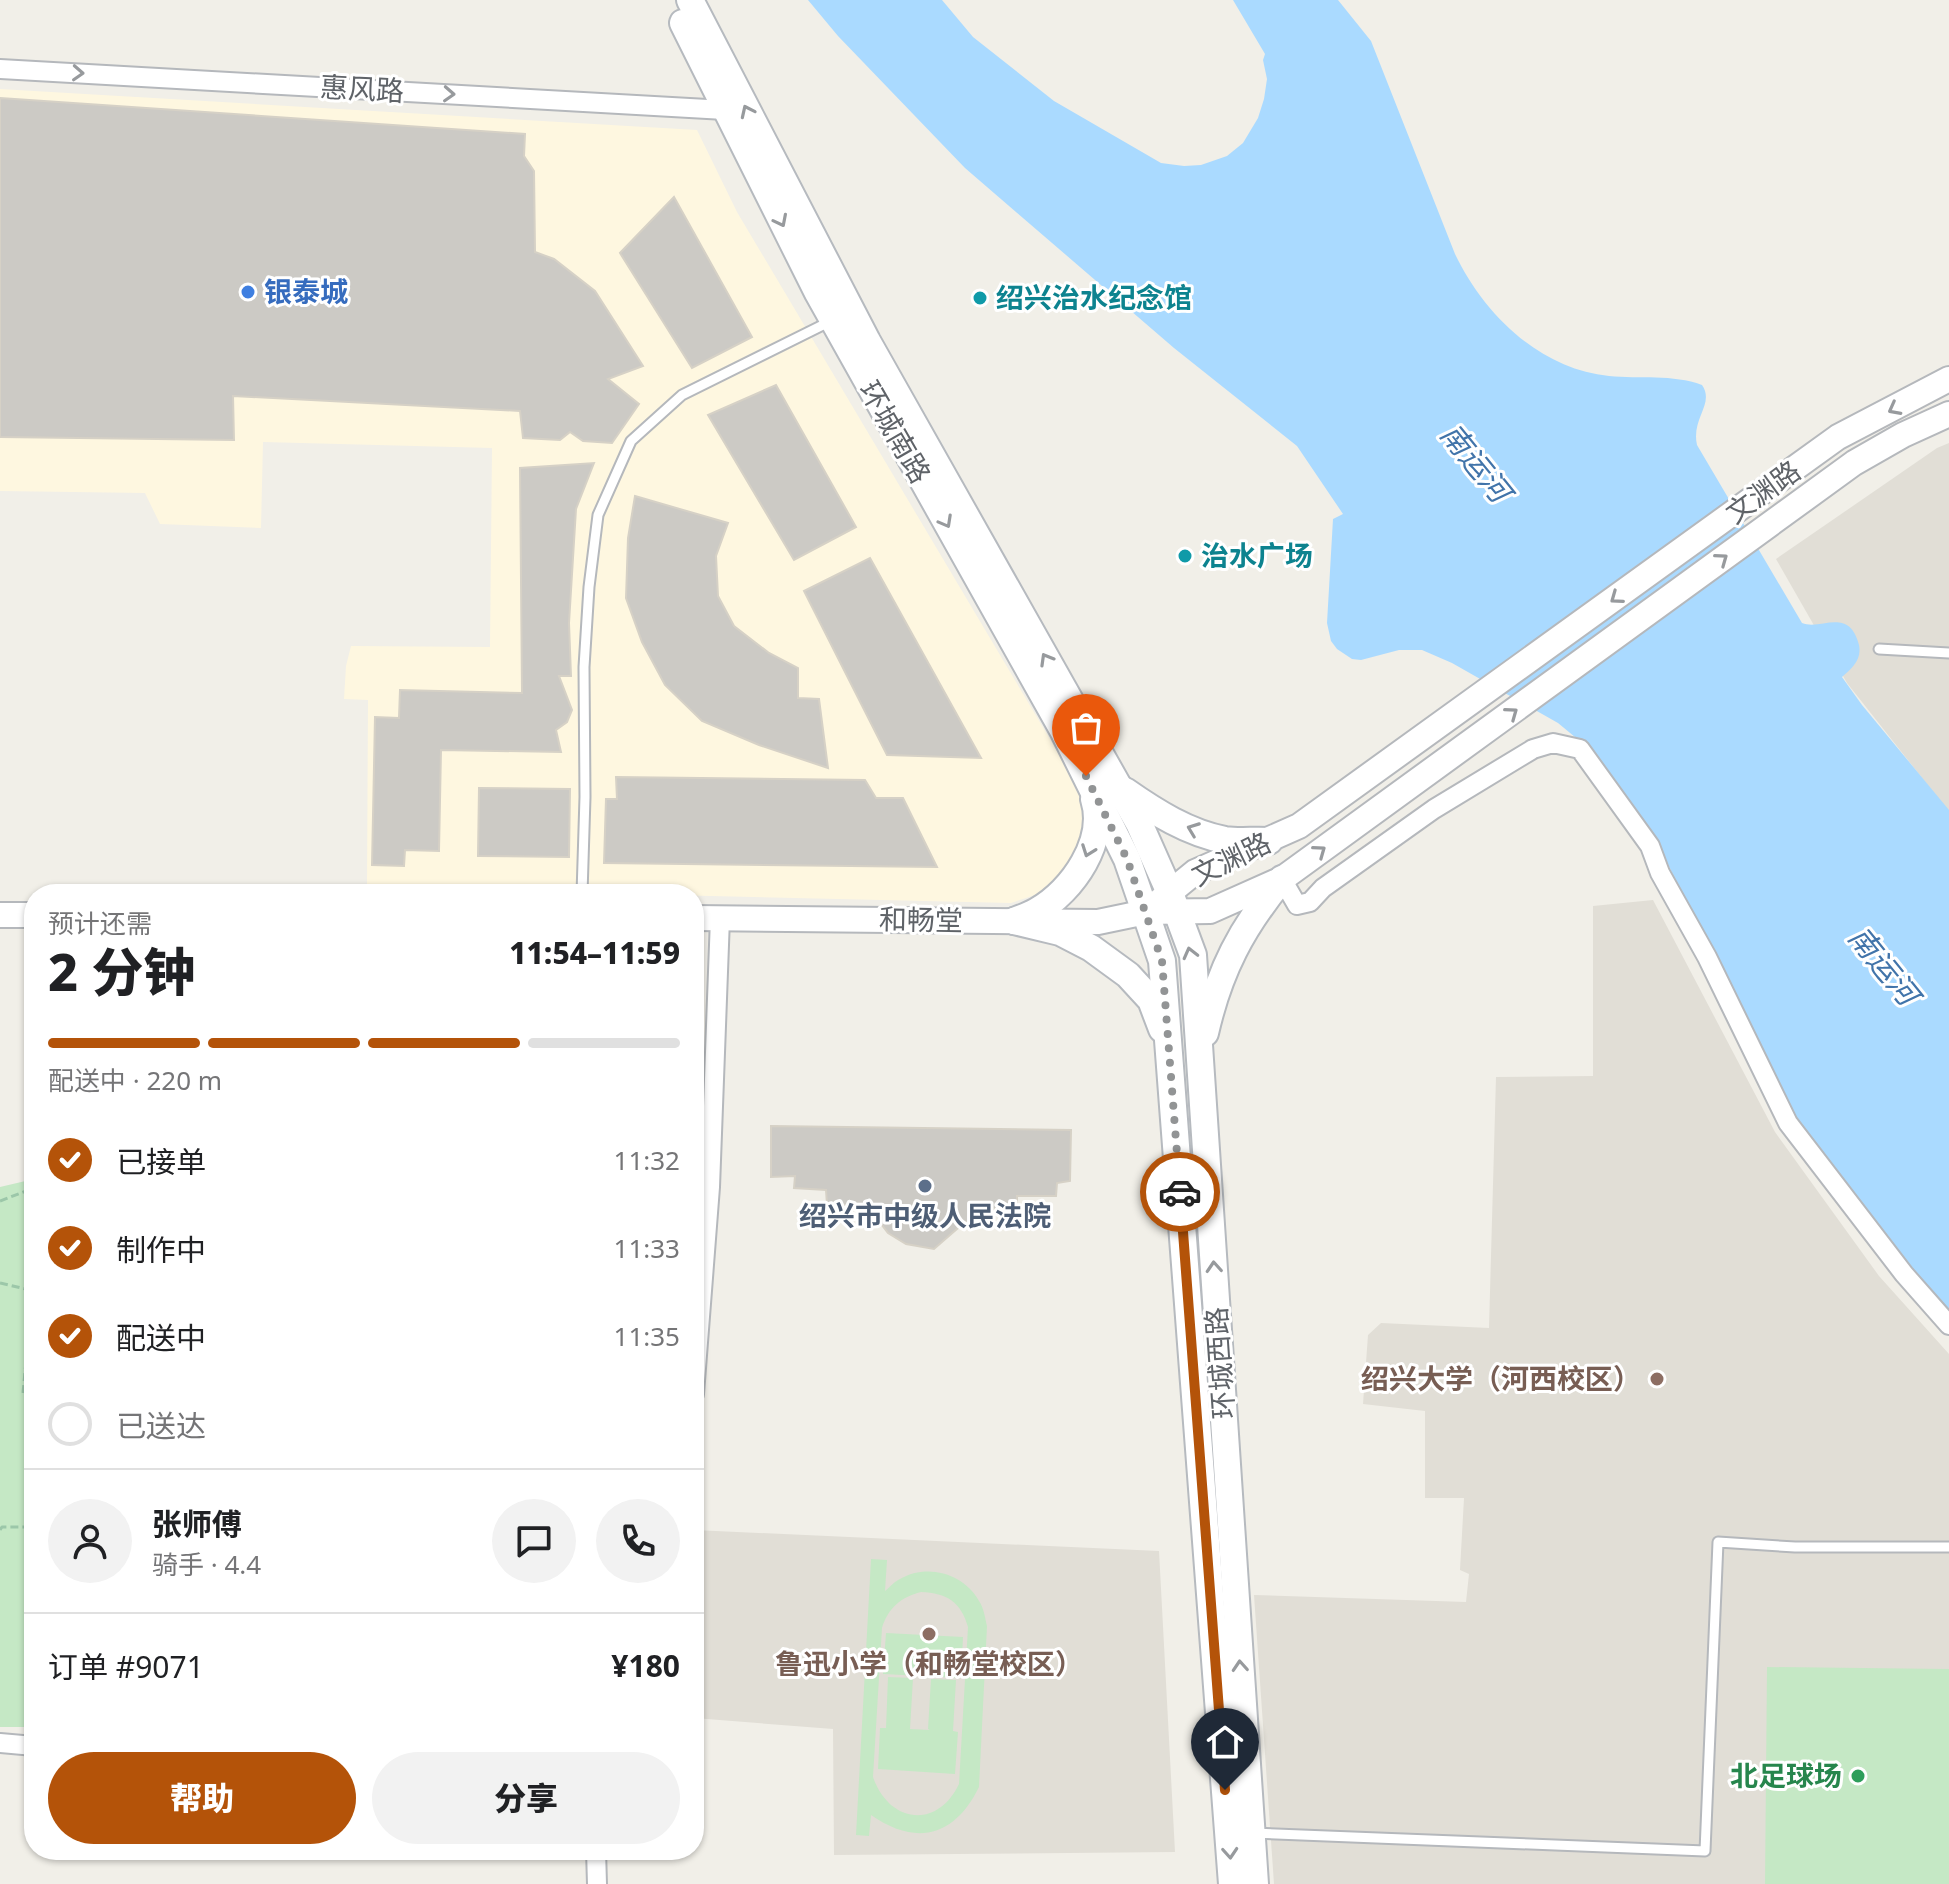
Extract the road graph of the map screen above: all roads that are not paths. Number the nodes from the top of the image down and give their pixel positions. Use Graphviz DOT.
graph roads {
  1 [pos="672,0"];
  2 [pos="690,0"];
  3 [pos="0,69"];
  4 [pos="725,110"];
  5 [pos="842,315"];
  6 [pos="1949,379"];
  7 [pos="1949,414"];
  8 [pos="1879,649"];
  9 [pos="1949,653"];
  10 [pos="1086,776"];
  11 [pos="1120,787"];
  12 [pos="1269,841"];
  13 [pos="1152,849"];
  14 [pos="1127,859"];
  15 [pos="1282,879"];
  16 [pos="582,884"];
  17 [pos="1173,902"];
  18 [pos="1146,912"];
  19 [pos="0,915"];
  20 [pos="24,915"];
  21 [pos="704,918"];
  22 [pos="720,918"];
  23 [pos="1014,921"];
  24 [pos="1200,1072"];
  25 [pos="1171,1073"];
  26 [pos="704,1265"];
  27 [pos="1949,1325"];
  28 [pos="1949,1547"];
  29 [pos="0,1743"];
  30 [pos="24,1745"];
  31 [pos="1251,1833"];
  32 [pos="596,1860"];
  33 [pos="597,1884"];
  34 [pos="1232,1884"];
  35 [pos="1255,1884"];
  1 -- 4 [label="main road, 环城南路"];
  5 -- 2 [label="main road, 环城南路, one-way"];
  3 -- 4 [label="street, 惠风路, one-way"];
  4 -- 5 [label="main road, 环城南路, one-way"];
  5 -- 10 [label="main road, 环城南路, one-way"];
  11 -- 5 [label="main road, 环城南路, one-way"];
  5 -- 16 [label="lane"];
  6 -- 12 [label="street, 文渊路, one-way"];
  15 -- 7 [label="street, 文渊路, one-way"];
  8 -- 9 [label="lane"];
  10 -- 14 [label="main road, 环城南路"];
  10 -- 23 [label="main road, one-way"];
  12 -- 11 [label="main road, one-way"];
  11 -- 13 [label="main road, 环城南路"];
  12 -- 17 [label="street, 文渊路"];
  13 -- 17 [label="main road, 环城西路"];
  14 -- 18 [label="main road, 环城西路"];
  15 -- 17 [label="street, 文渊路"];
  15 -- 24 [label="main road"];
  15 -- 27 [label="street"];
  17 -- 18 [label="street, 文渊路"];
  24 -- 17 [label="main road, 环城西路, one-way"];
  18 -- 23 [label="street, 和畅堂"];
  18 -- 25 [label="main road, 环城西路"];
  19 -- 20 [label="street"];
  21 -- 22 [label="street, 和畅堂"];
  22 -- 23 [label="street, 和畅堂"];
  22 -- 26 [label="street"];
  23 -- 25 [label="main road"];
  31 -- 24 [label="main road, 环城西路, one-way"];
  25 -- 34 [label="main road, 环城西路, one-way"];
  28 -- 31 [label="lane"];
  29 -- 30 [label="street"];
  31 -- 35 [label="main road, 环城西路"];
  32 -- 33 [label="street"];
}
